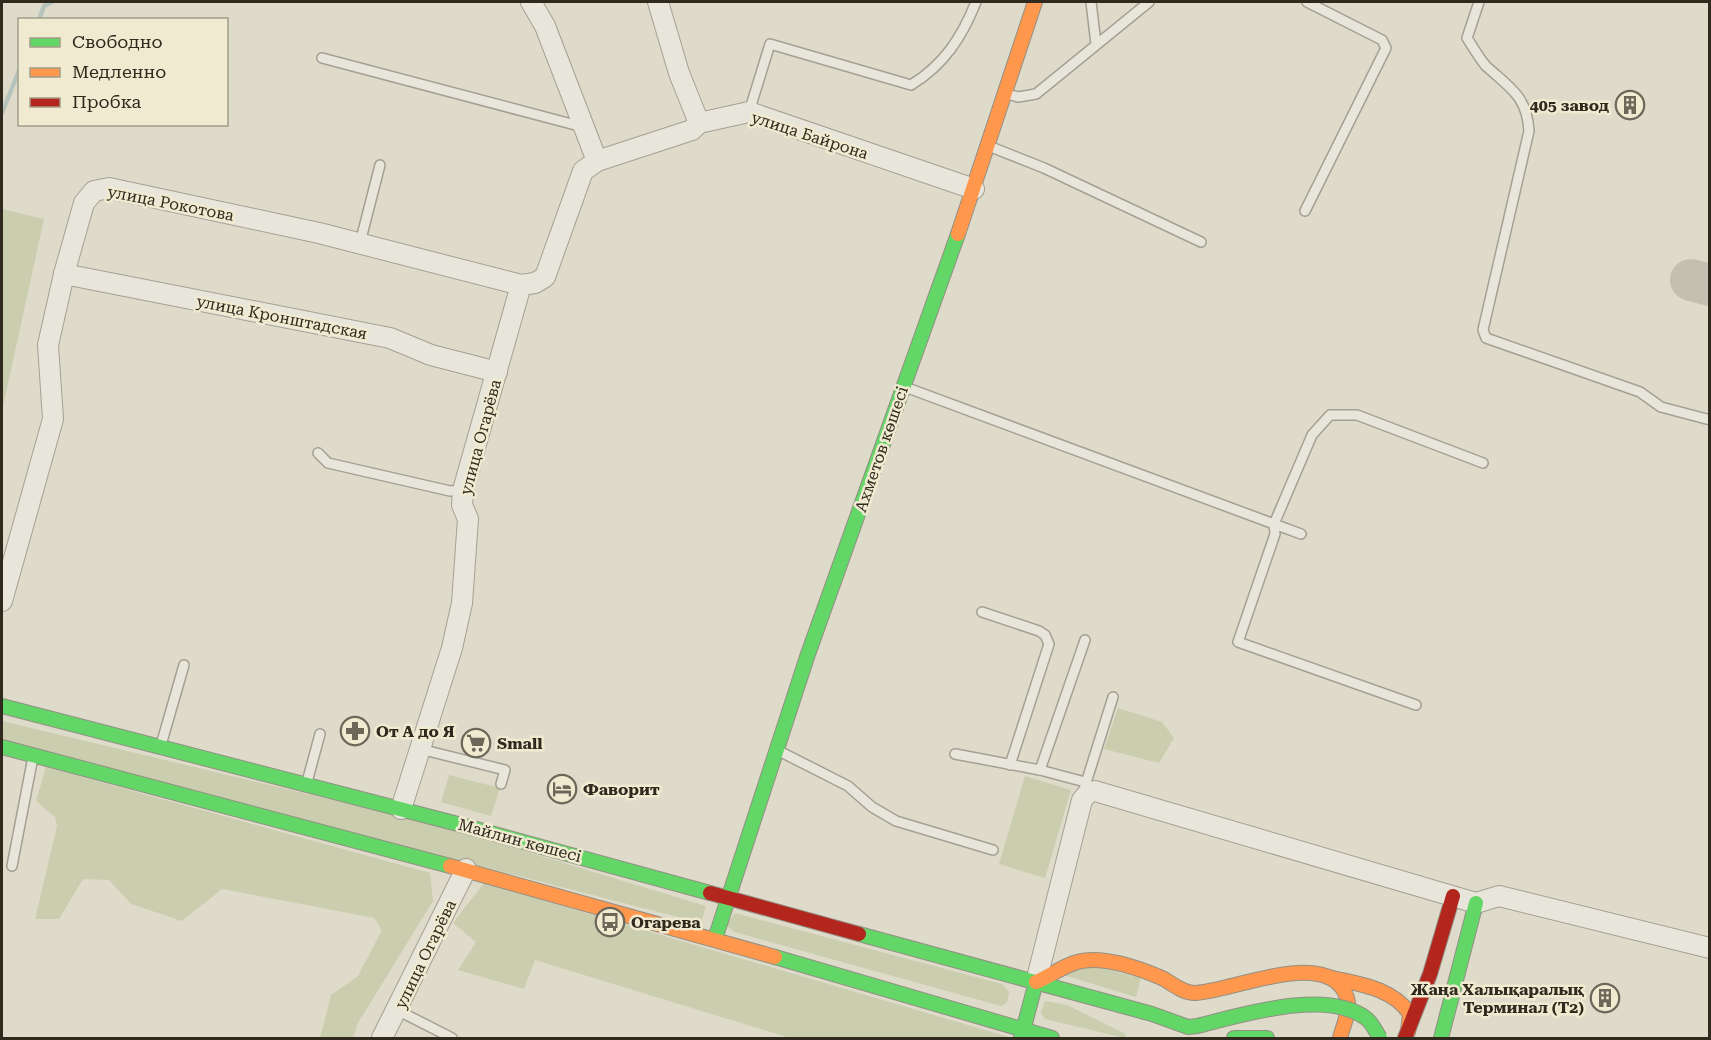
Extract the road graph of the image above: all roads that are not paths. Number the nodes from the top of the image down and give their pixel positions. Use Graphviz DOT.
graph roads {
  1 [pos="531,2"];
  2 [pos="658,2"];
  3 [pos="976,2"];
  4 [pos="1035,2"];
  5 [pos="1091,2"];
  6 [pos="1149,2"];
  7 [pos="1307,2"];
  8 [pos="1479,2"];
  9 [pos="1096,44"];
  10 [pos="322,57"];
  11 [pos="1005,93"];
  12 [pos="749,112"];
  13 [pos="699,123"];
  14 [pos="583,127"];
  15 [pos="989,146"];
  16 [pos="597,161"];
  17 [pos="380,165"];
  18 [pos="974,189"];
  19 [pos="1305,211"];
  20 [pos="1201,242"];
  21 [pos="360,243"];
  22 [pos="64,274"];
  23 [pos="521,285"];
  24 [pos="497,372"];
  25 [pos="903,386"];
  26 [pos="1710,420"];
  27 [pos="318,453"];
  28 [pos="1483,463"];
  29 [pos="463,490"];
  30 [pos="1274,524"];
  31 [pos="1301,534"];
  32 [pos="2,601"];
  33 [pos="982,612"];
  34 [pos="1085,640"];
  35 [pos="184,665"];
  36 [pos="1113,697"];
  37 [pos="1416,705"];
  38 [pos="2,706"];
  39 [pos="320,734"];
  40 [pos="2,747"];
  41 [pos="160,747"];
  42 [pos="420,749"];
  43 [pos="776,750"];
  44 [pos="955,754"];
  45 [pos="34,755"];
  46 [pos="1010,765"];
  47 [pos="1040,770"];
  48 [pos="501,784"];
  49 [pos="306,785"];
  50 [pos="1084,791"];
  51 [pos="401,809"];
  52 [pos="993,850"];
  53 [pos="12,866"];
  54 [pos="466,869"];
  55 [pos="1453,896"];
  56 [pos="728,897"];
  57 [pos="1476,903"];
  58 [pos="716,939"];
  59 [pos="1710,948"];
  60 [pos="1327,976"];
  61 [pos="1036,982"];
  62 [pos="397,1010"];
  63 [pos="1152,1014"];
  64 [pos="1344,1034"];
  65 [pos="437,1035"];
  66 [pos="1022,1035"];
  67 [pos="1406,1036"];
  68 [pos="382,1038"];
  69 [pos="452,1038"];
  70 [pos="1052,1038"];
  71 [pos="1179,1038"];
  72 [pos="1236,1038"];
  73 [pos="1267,1038"];
  74 [pos="1380,1038"];
  75 [pos="1441,1038"];
  1 -- 14 [label="street"];
  2 -- 13 [label="street"];
  3 -- 12 [label="lane"];
  4 -- 11 [label="street, Ахметов көшесі"];
  5 -- 9 [label="lane"];
  6 -- 9 [label="lane"];
  7 -- 19 [label="lane"];
  8 -- 26 [label="lane"];
  9 -- 11 [label="lane"];
  10 -- 14 [label="lane"];
  11 -- 15 [label="street, Ахметов көшесі"];
  12 -- 13 [label="street, улица Байрона"];
  12 -- 18 [label="street, улица Байрона"];
  13 -- 16 [label="street"];
  14 -- 16 [label="street"];
  15 -- 18 [label="street, Ахметов көшесі"];
  15 -- 20 [label="lane"];
  16 -- 23 [label="street"];
  17 -- 21 [label="lane"];
  18 -- 25 [label="street, Ахметов көшесі"];
  21 -- 22 [label="street, улица Рокотова"];
  21 -- 23 [label="street, улица Рокотова"];
  22 -- 24 [label="street, улица Кронштадская"];
  22 -- 32 [label="street, улица Рокотова"];
  23 -- 24 [label="street, улица Огарёва"];
  24 -- 29 [label="street, улица Огарёва"];
  25 -- 30 [label="lane"];
  25 -- 43 [label="street, Ахметов көшесі"];
  27 -- 29 [label="lane"];
  28 -- 30 [label="lane"];
  29 -- 42 [label="street, улица Огарёва"];
  30 -- 31 [label="lane"];
  30 -- 37 [label="lane"];
  33 -- 46 [label="lane"];
  34 -- 47 [label="lane"];
  35 -- 41 [label="lane"];
  36 -- 50 [label="lane"];
  38 -- 41 [label="street, Майлин көшесі"];
  39 -- 49 [label="lane"];
  40 -- 45 [label="street"];
  41 -- 49 [label="street, Майлин көшесі"];
  42 -- 48 [label="lane"];
  42 -- 51 [label="street, улица Огарёва"];
  43 -- 52 [label="lane"];
  43 -- 56 [label="street, Ахметов көшесі"];
  44 -- 46 [label="lane"];
  45 -- 53 [label="lane"];
  45 -- 54 [label="street"];
  46 -- 47 [label="lane"];
  47 -- 50 [label="lane"];
  49 -- 51 [label="street, Майлин көшесі"];
  50 -- 55 [label="street"];
  50 -- 61 [label="street"];
  51 -- 56 [label="street, Майлин көшесі"];
  54 -- 58 [label="street"];
  54 -- 62 [label="street, улица Огарёва"];
  55 -- 57 [label="street"];
  55 -- 67 [label="street"];
  56 -- 58 [label="street, Ахметов көшесі"];
  56 -- 61 [label="street, Майлин көшесі"];
  57 -- 59 [label="street"];
  57 -- 75 [label="street"];
  58 -- 66 [label="street"];
  60 -- 61 [label="street"];
  60 -- 64 [label="street"];
  60 -- 67 [label="street"];
  61 -- 63 [label="street, Майлин көшесі"];
  61 -- 66 [label="street"];
  62 -- 65 [label="lane"];
  62 -- 68 [label="street, улица Огарёва"];
  63 -- 71 [label="street"];
  63 -- 74 [label="street, Майлин көшесі, bridge"];
  65 -- 69 [label="lane"];
  66 -- 70 [label="street"];
  72 -- 73 [label="street"];
}
